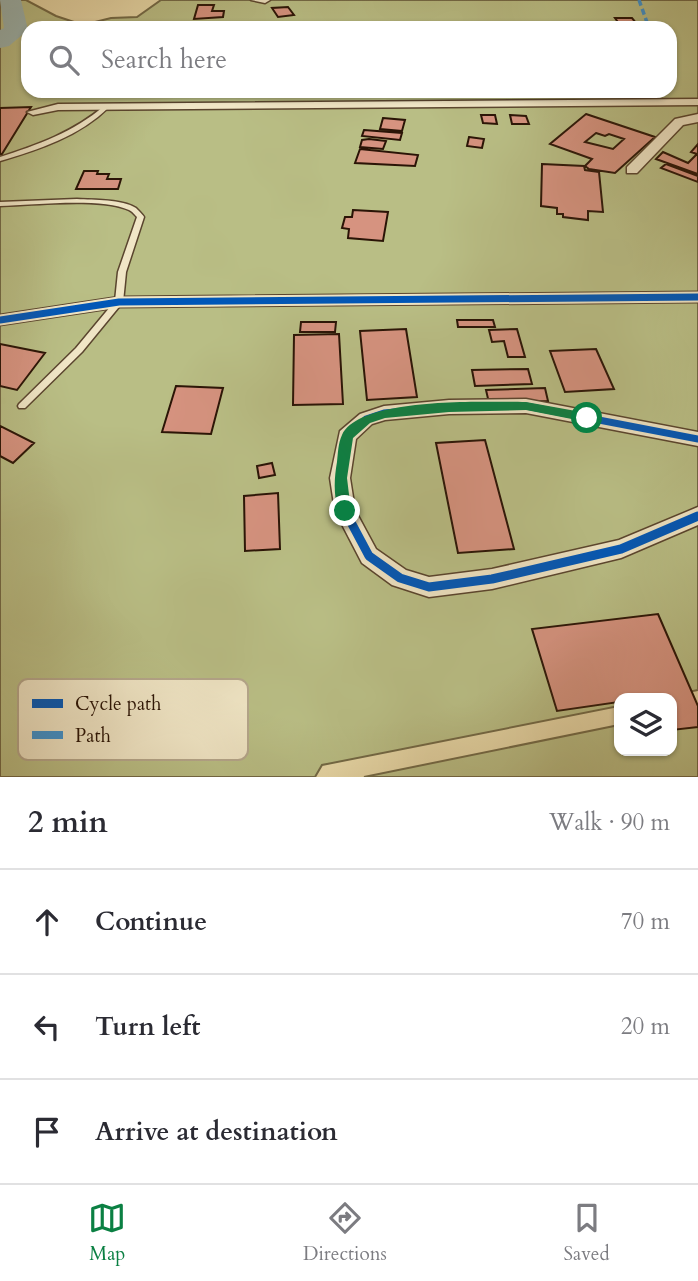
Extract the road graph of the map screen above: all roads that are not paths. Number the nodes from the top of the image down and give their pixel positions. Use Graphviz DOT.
graph roads {
  1 [pos="256,0"];
  2 [pos="265,0"];
  3 [pos="698,102"];
  4 [pos="106,107"];
  5 [pos="33,112"];
  6 [pos="698,118"];
  7 [pos="0,159"];
  8 [pos="632,170"];
  9 [pos="0,204"];
  10 [pos="698,297"];
  11 [pos="119,302"];
  12 [pos="0,320"];
  13 [pos="22,406"];
  14 [pos="698,439"];
  15 [pos="698,516"];
  1 -- 2 [label="street"];
  3 -- 4 [label="street"];
  4 -- 5 [label="street"];
  4 -- 7 [label="lane"];
  6 -- 8 [label="street"];
  9 -- 11 [label="lane"];
  10 -- 11 [label="street"];
  11 -- 12 [label="street"];
  11 -- 13 [label="lane"];
  14 -- 15 [label="street"];
}
